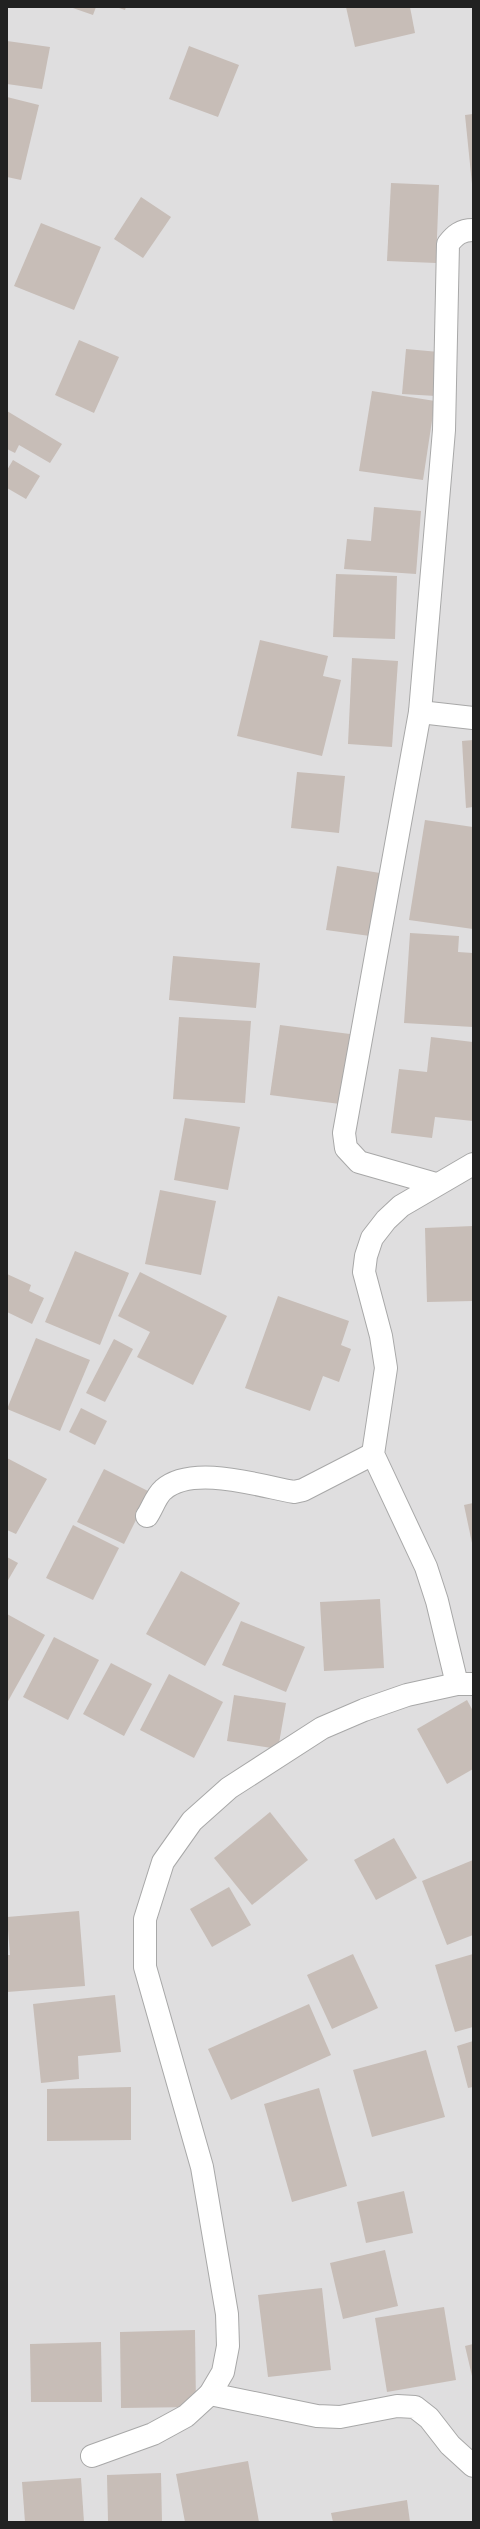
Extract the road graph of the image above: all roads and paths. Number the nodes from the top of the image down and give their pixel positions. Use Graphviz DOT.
graph roads {
  1 [pos="473,230"];
  2 [pos="420,712"];
  3 [pos="473,718"];
  4 [pos="473,1164"];
  5 [pos="436,1184"];
  6 [pos="373,1454"];
  7 [pos="147,1516"];
  8 [pos="465,1684"];
  9 [pos="210,2394"];
  10 [pos="92,2456"];
  11 [pos="473,2466"];
  1 -- 2 [label="street"];
  2 -- 3 [label="street"];
  2 -- 5 [label="street"];
  4 -- 5 [label="street"];
  5 -- 6 [label="street"];
  6 -- 7 [label="street"];
  6 -- 8 [label="street"];
  8 -- 9 [label="street"];
  9 -- 10 [label="street"];
  9 -- 11 [label="street"];
}
